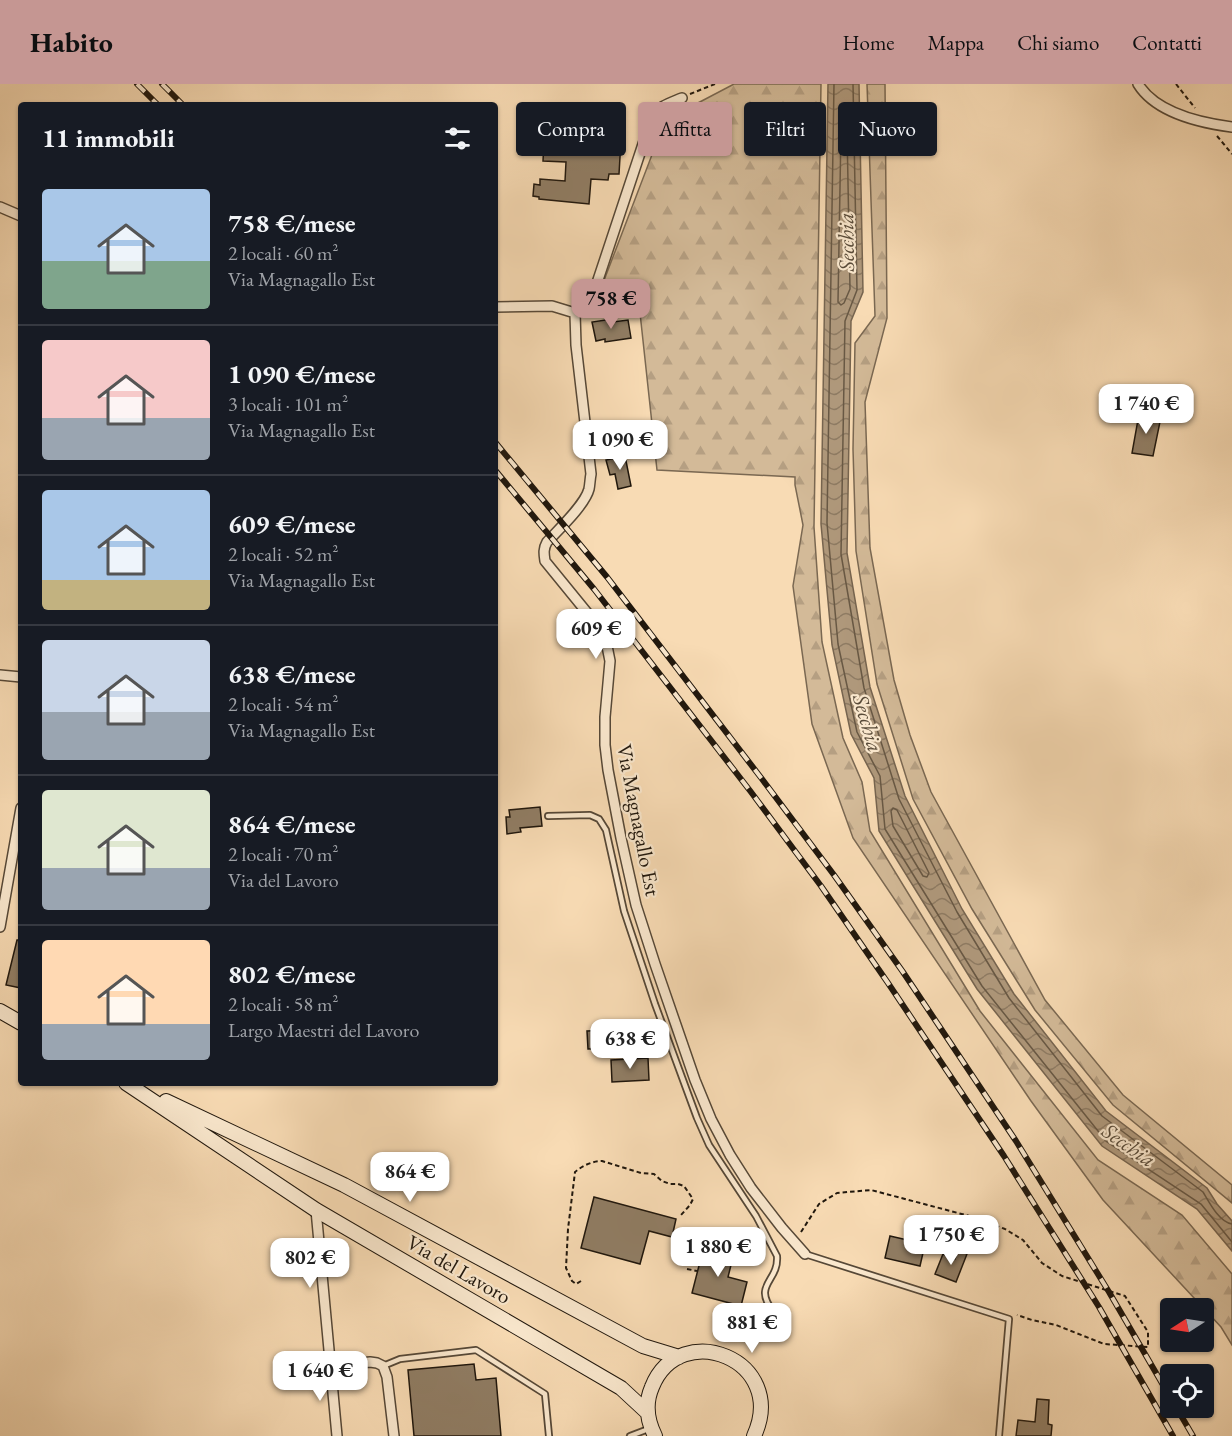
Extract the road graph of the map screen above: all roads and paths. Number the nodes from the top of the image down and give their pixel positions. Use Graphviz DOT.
graph roads {
  1 [pos="715,84"];
  2 [pos="1138,84"];
  3 [pos="682,98"];
  4 [pos="1232,127"];
  5 [pos="0,207"];
  6 [pos="18,215"];
  7 [pos="498,307"];
  8 [pos="575,313"];
  9 [pos="0,675"];
  10 [pos="18,677"];
  11 [pos="548,816"];
  12 [pos="18,825"];
  13 [pos="0,927"];
  14 [pos="0,1011"];
  15 [pos="18,1021"];
  16 [pos="131,1086"];
  17 [pos="133,1086"];
  18 [pos="316,1210"];
  19 [pos="681,1215"];
  20 [pos="795,1243"];
  21 [pos="805,1254"];
  22 [pos="687,1269"];
  23 [pos="697,1271"];
  24 [pos="581,1281"];
  25 [pos="773,1311"];
  26 [pos="1009,1319"];
  27 [pos="679,1357"];
  28 [pos="330,1366"];
  29 [pos="383,1366"];
  30 [pos="648,1413"];
  31 [pos="653,1432"];
  32 [pos="337,1436"];
  33 [pos="394,1436"];
  34 [pos="549,1436"];
  35 [pos="630,1436"];
  36 [pos="754,1436"];
  37 [pos="999,1436"];
  1 -- 3 [label="path"];
  2 -- 4 [label="street"];
  3 -- 8 [label="street"];
  5 -- 6 [label="street"];
  7 -- 8 [label="street"];
  8 -- 20 [label="street, Via Magnagallo Est"];
  9 -- 10 [label="street"];
  11 -- 25 [label="lane"];
  12 -- 13 [label="street"];
  14 -- 15 [label="main road"];
  16 -- 18 [label="main road, Via del Lavoro"];
  17 -- 27 [label="main road, Via del Lavoro"];
  18 -- 28 [label="street"];
  18 -- 30 [label="main road, Via del Lavoro"];
  19 -- 24 [label="path"];
  20 -- 21 [label="street, Via Magnagallo Est"];
  20 -- 26 [label="path"];
  21 -- 26 [label="lane"];
  22 -- 23 [label="path"];
  26 -- 37 [label="lane"];
  27 -- 30 [label="main road"];
  27 -- 36 [label="main road, Via del Lavoro"];
  28 -- 29 [label="street"];
  28 -- 32 [label="street"];
  29 -- 33 [label="street"];
  29 -- 34 [label="lane"];
  30 -- 31 [label="main road"];
  31 -- 35 [label="lane"];
}
